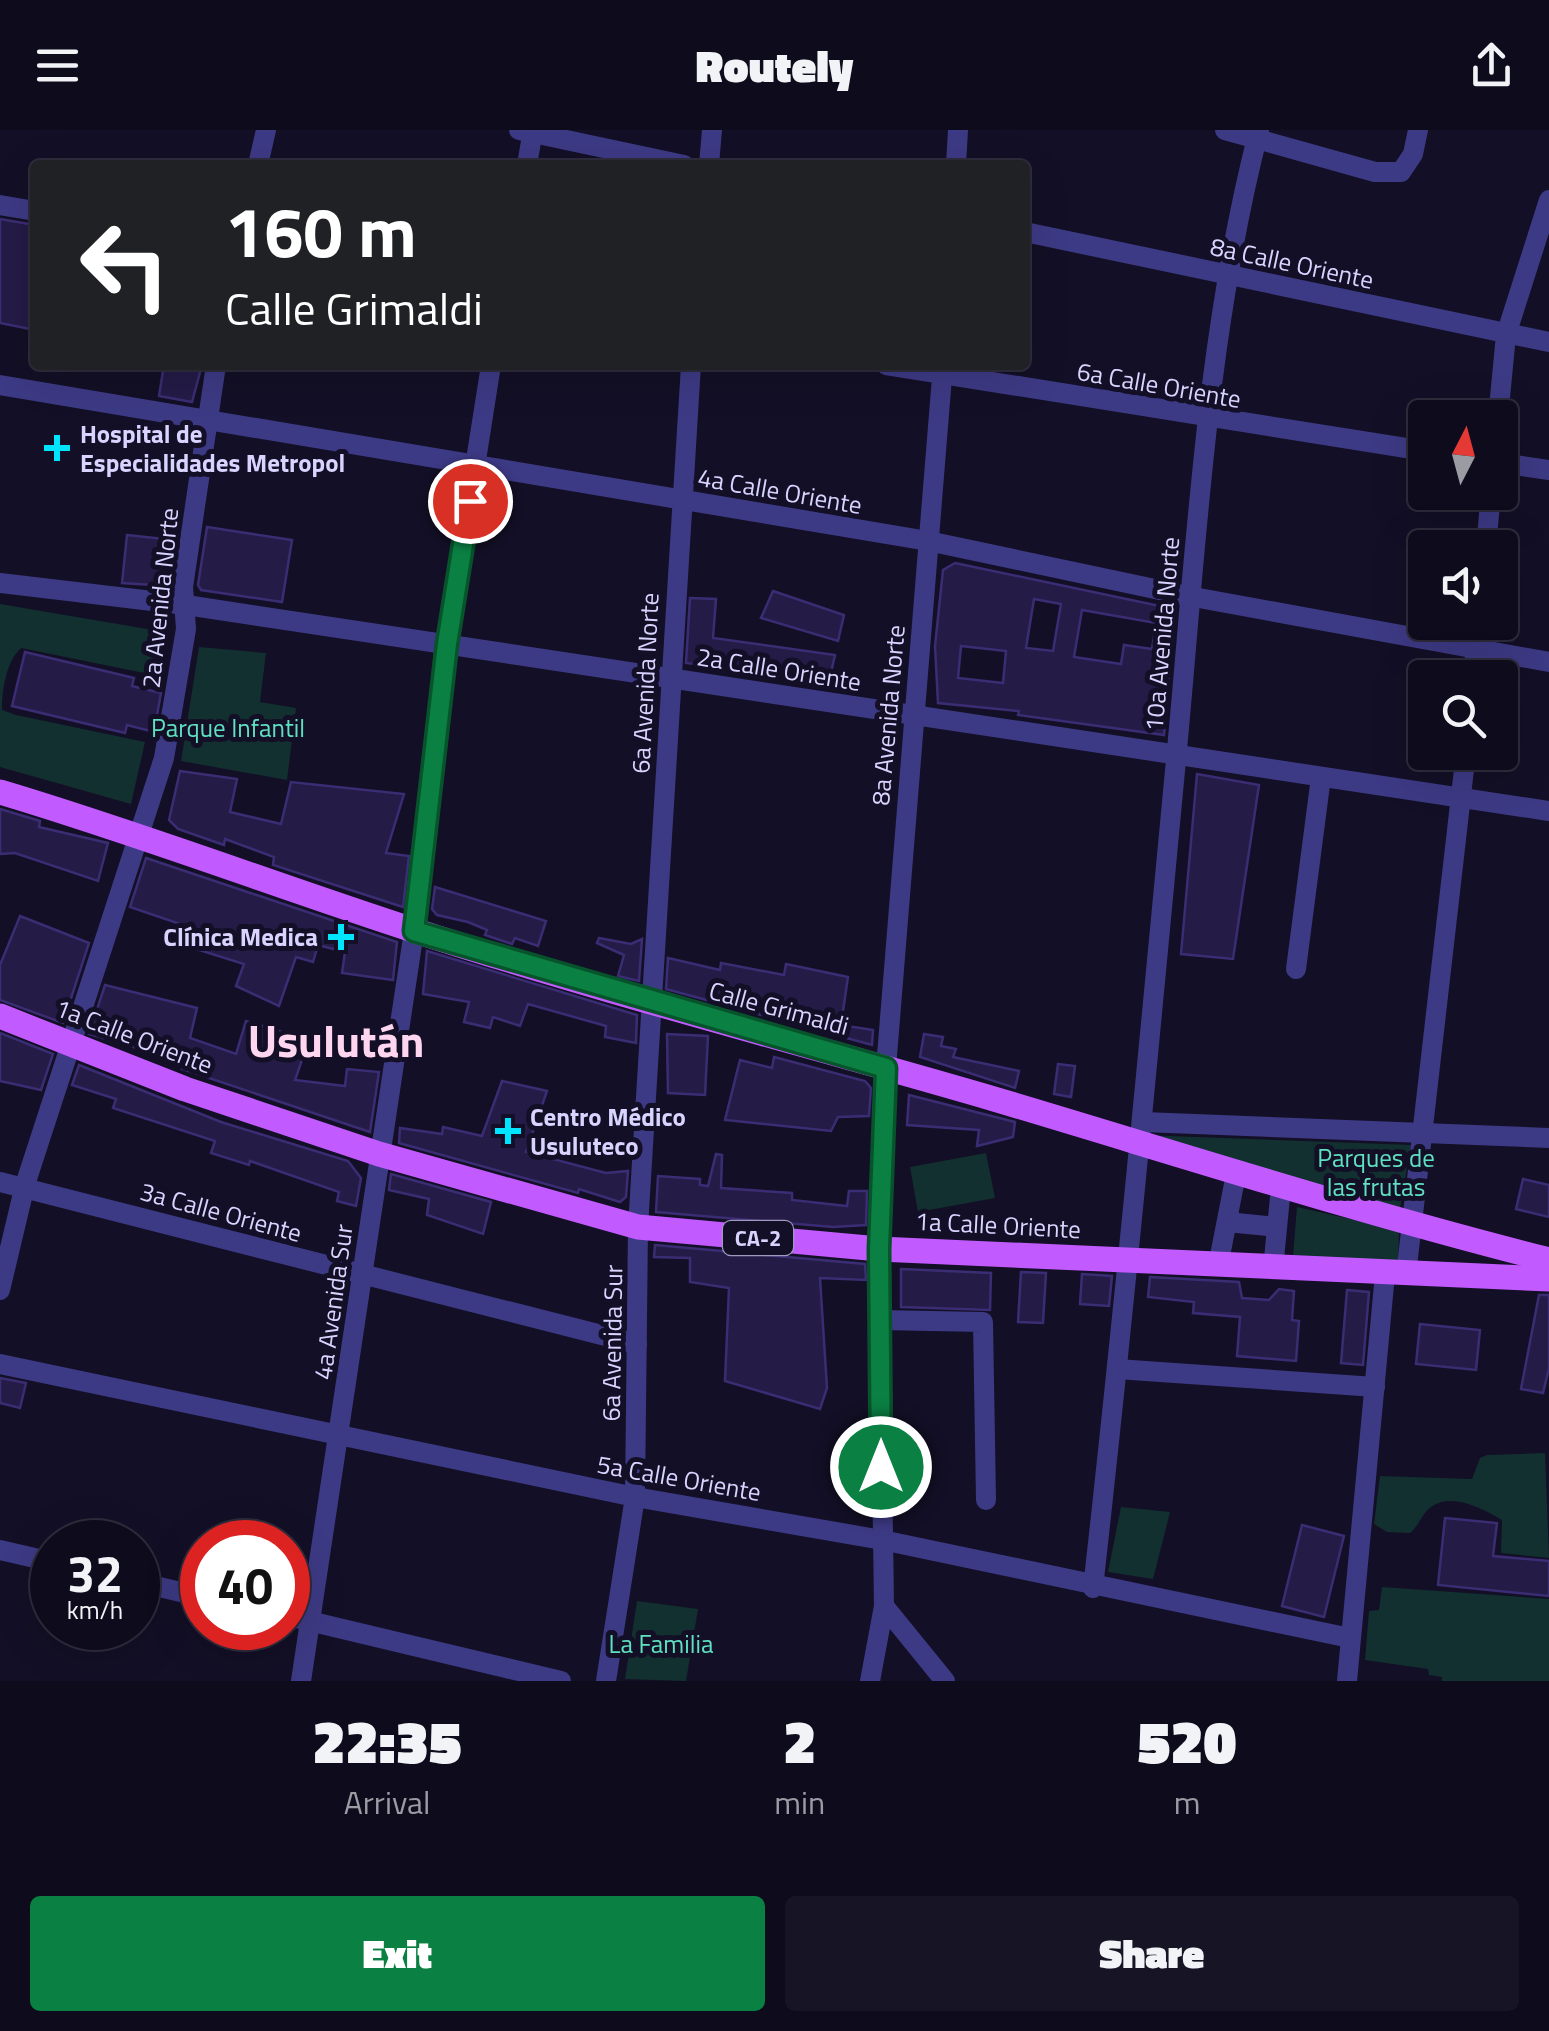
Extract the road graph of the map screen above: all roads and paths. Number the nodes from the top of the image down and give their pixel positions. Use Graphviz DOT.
graph roads {
  1 [pos="266,130"];
  2 [pos="712,130"];
  3 [pos="958,130"];
  4 [pos="1225,130"];
  5 [pos="1418,130"];
  6 [pos="528,131"];
  7 [pos="1258,134"];
  8 [pos="259,160"];
  9 [pos="527,160"];
  10 [pos="661,160"];
  11 [pos="709,160"];
  12 [pos="956,160"];
  13 [pos="1549,200"];
  14 [pos="0,205"];
  15 [pos="30,210"];
  16 [pos="1030,233"];
  17 [pos="1228,276"];
  18 [pos="1506,334"];
  19 [pos="1549,342"];
  20 [pos="215,370"];
  21 [pos="491,370"];
  22 [pos="691,370"];
  23 [pos="942,370"];
  24 [pos="947,370"];
  25 [pos="0,385"];
  26 [pos="1500,400"];
  27 [pos="206,419"];
  28 [pos="1211,420"];
  29 [pos="1408,449"];
  30 [pos="475,465"];
  31 [pos="1518,466"];
  32 [pos="1549,470"];
  33 [pos="682,499"];
  34 [pos="928,541"];
  35 [pos="0,583"];
  36 [pos="1188,596"];
  37 [pos="186,605"];
  38 [pos="1477,640"];
  39 [pos="447,644"];
  40 [pos="1476,649"];
  41 [pos="1475,660"];
  42 [pos="1549,662"];
  43 [pos="669,676"];
  44 [pos="912,715"];
  45 [pos="1177,755"];
  46 [pos="1464,770"];
  47 [pos="1321,777"];
  48 [pos="0,792"];
  49 [pos="1461,801"];
  50 [pos="1549,812"];
  51 [pos="139,833"];
  52 [pos="414,931"];
  53 [pos="1296,969"];
  54 [pos="652,1004"];
  55 [pos="0,1016"];
  56 [pos="68,1045"];
  57 [pos="886,1068"];
  58 [pos="1142,1134"];
  59 [pos="1424,1135"];
  60 [pos="1549,1138"];
  61 [pos="380,1154"];
  62 [pos="0,1170"];
  63 [pos="1236,1174"];
  64 [pos="0,1182"];
  65 [pos="24,1185"];
  66 [pos="1281,1187"];
  67 [pos="1227,1222"];
  68 [pos="1412,1225"];
  69 [pos="638,1227"];
  70 [pos="1277,1227"];
  71 [pos="879,1249"];
  72 [pos="1549,1260"];
  73 [pos="1128,1261"];
  74 [pos="1218,1266"];
  75 [pos="1273,1268"];
  76 [pos="1395,1275"];
  77 [pos="362,1276"];
  78 [pos="1549,1280"];
  79 [pos="0,1290"];
  80 [pos="880,1320"];
  81 [pos="638,1344"];
  82 [pos="0,1364"];
  83 [pos="1118,1369"];
  84 [pos="1375,1386"];
  85 [pos="340,1436"];
  86 [pos="634,1497"];
  87 [pos="986,1500"];
  88 [pos="882,1540"];
  89 [pos="0,1550"];
  90 [pos="30,1557"];
  91 [pos="1093,1588"];
  92 [pos="884,1606"];
  93 [pos="312,1622"];
  94 [pos="1350,1638"];
  95 [pos="301,1681"];
  96 [pos="562,1681"];
  97 [pos="606,1681"];
  98 [pos="870,1681"];
  99 [pos="945,1681"];
  100 [pos="1347,1681"];
  1 -- 8 [label="street"];
  2 -- 11 [label="street"];
  3 -- 12 [label="street"];
  4 -- 7 [label="street"];
  5 -- 7 [label="street"];
  6 -- 9 [label="street"];
  6 -- 10 [label="street"];
  7 -- 17 [label="street, 10a Avenida Norte"];
  13 -- 18 [label="street"];
  14 -- 15 [label="street"];
  16 -- 17 [label="street, 8a Calle Oriente"];
  17 -- 18 [label="street, 8a Calle Oriente"];
  17 -- 28 [label="street, 10a Avenida Norte"];
  18 -- 19 [label="street, 8a Calle Oriente"];
  18 -- 26 [label="street"];
  20 -- 27 [label="street, 2a Avenida Norte"];
  21 -- 30 [label="street, 4a Avenida Sur"];
  22 -- 33 [label="street, 6a Avenida Norte"];
  23 -- 34 [label="street, 8a Avenida Norte"];
  24 -- 28 [label="street, 6a Calle Oriente"];
  25 -- 27 [label="street, 4a Calle Oriente"];
  27 -- 30 [label="street, 4a Calle Oriente"];
  27 -- 37 [label="street, 2a Avenida Norte"];
  28 -- 29 [label="street, 6a Calle Oriente"];
  28 -- 36 [label="street, 10a Avenida Norte"];
  30 -- 33 [label="street, 4a Calle Oriente"];
  30 -- 39 [label="street, 4a Avenida Sur"];
  31 -- 32 [label="street"];
  33 -- 34 [label="street, 4a Calle Oriente"];
  33 -- 43 [label="street, 6a Avenida Norte"];
  34 -- 36 [label="street, 4a Calle Oriente"];
  34 -- 44 [label="street, 8a Avenida Norte"];
  35 -- 37 [label="street, 2a Calle Oriente"];
  36 -- 40 [label="street, 4a Calle Oriente"];
  36 -- 45 [label="street, 10a Avenida Norte"];
  37 -- 39 [label="street, 2a Calle Oriente"];
  37 -- 51 [label="street, 2a Avenida Norte"];
  38 -- 40 [label="street"];
  39 -- 43 [label="street, 2a Calle Oriente"];
  39 -- 52 [label="street, 4a Avenida Sur"];
  40 -- 41 [label="street"];
  40 -- 42 [label="street, 4a Calle Oriente"];
  43 -- 44 [label="street, 2a Calle Oriente"];
  43 -- 54 [label="street, 6a Avenida Norte"];
  44 -- 45 [label="street, 2a Calle Oriente"];
  44 -- 57 [label="street, 8a Avenida Norte"];
  45 -- 47 [label="street, 2a Calle Oriente"];
  45 -- 58 [label="street, 10a Avenida Norte"];
  46 -- 49 [label="street"];
  47 -- 49 [label="street, 2a Calle Oriente"];
  47 -- 53 [label="street"];
  48 -- 51 [label="main road, Calle Grimaldi"];
  49 -- 50 [label="street, 2a Calle Oriente"];
  49 -- 59 [label="street"];
  51 -- 52 [label="main road, Calle Grimaldi"];
  51 -- 56 [label="street, 2a Avenida Norte"];
  52 -- 54 [label="main road, Calle Grimaldi"];
  52 -- 61 [label="street, 4a Avenida Sur"];
  54 -- 57 [label="main road, Calle Grimaldi"];
  54 -- 69 [label="street, 6a Avenida Sur"];
  55 -- 56 [label="main road, 1a Calle Oriente / CA-2"];
  56 -- 61 [label="main road, 1a Calle Oriente / CA-2"];
  56 -- 65 [label="street, 2a Avenida Norte"];
  57 -- 58 [label="main road, Calle Grimaldi"];
  57 -- 71 [label="street, 8a Avenida Norte"];
  58 -- 59 [label="street"];
  58 -- 63 [label="main road, Calle Grimaldi"];
  58 -- 73 [label="street, 10a Avenida Norte"];
  59 -- 60 [label="street"];
  59 -- 68 [label="street"];
  61 -- 69 [label="main road, 1a Calle Oriente / CA-2"];
  61 -- 77 [label="street, 4a Avenida Sur"];
  62 -- 65 [label="street, 3a Calle Oriente"];
  63 -- 66 [label="main road, Calle Grimaldi"];
  63 -- 67 [label="street"];
  64 -- 65 [label="street, 3a Calle Oriente"];
  65 -- 77 [label="street, 3a Calle Oriente"];
  65 -- 79 [label="street, 2a Avenida Norte"];
  66 -- 68 [label="main road, Calle Grimaldi"];
  66 -- 70 [label="street"];
  67 -- 70 [label="street"];
  67 -- 74 [label="street"];
  68 -- 72 [label="main road, Calle Grimaldi"];
  68 -- 76 [label="street"];
  69 -- 71 [label="main road, 1a Calle Oriente / CA-2"];
  69 -- 81 [label="street, 6a Avenida Sur"];
  70 -- 75 [label="street"];
  71 -- 73 [label="main road, 1a Calle Oriente / CA-2"];
  71 -- 80 [label="street, 8a Avenida Norte"];
  73 -- 74 [label="main road, 1a Calle Oriente / CA-2"];
  73 -- 83 [label="street, 10a Avenida Norte"];
  74 -- 75 [label="main road, 1a Calle Oriente / CA-2"];
  75 -- 76 [label="main road, 1a Calle Oriente / CA-2"];
  76 -- 78 [label="main road, 1a Calle Oriente / CA-2"];
  76 -- 84 [label="street"];
  77 -- 81 [label="street, 3a Calle Oriente"];
  77 -- 85 [label="street, 4a Avenida Sur"];
  80 -- 87 [label="street"];
  80 -- 88 [label="street, 8a Avenida Norte"];
  81 -- 86 [label="street, 6a Avenida Sur"];
  82 -- 85 [label="street, 5a Calle Oriente"];
  83 -- 84 [label="street"];
  83 -- 91 [label="street, 10a Avenida Norte"];
  84 -- 94 [label="street"];
  85 -- 86 [label="street, 5a Calle Oriente"];
  85 -- 93 [label="street, 4a Avenida Sur"];
  86 -- 88 [label="street, 5a Calle Oriente"];
  86 -- 97 [label="street, 6a Avenida Sur"];
  88 -- 91 [label="street, 5a Calle Oriente"];
  88 -- 92 [label="street, 8a Avenida Norte"];
  89 -- 90 [label="street"];
  91 -- 94 [label="street, 5a Calle Oriente"];
  92 -- 98 [label="street, 8a Avenida Norte"];
  92 -- 99 [label="street"];
  93 -- 95 [label="street, 4a Avenida Sur"];
  93 -- 96 [label="street"];
  94 -- 100 [label="street"];
}
